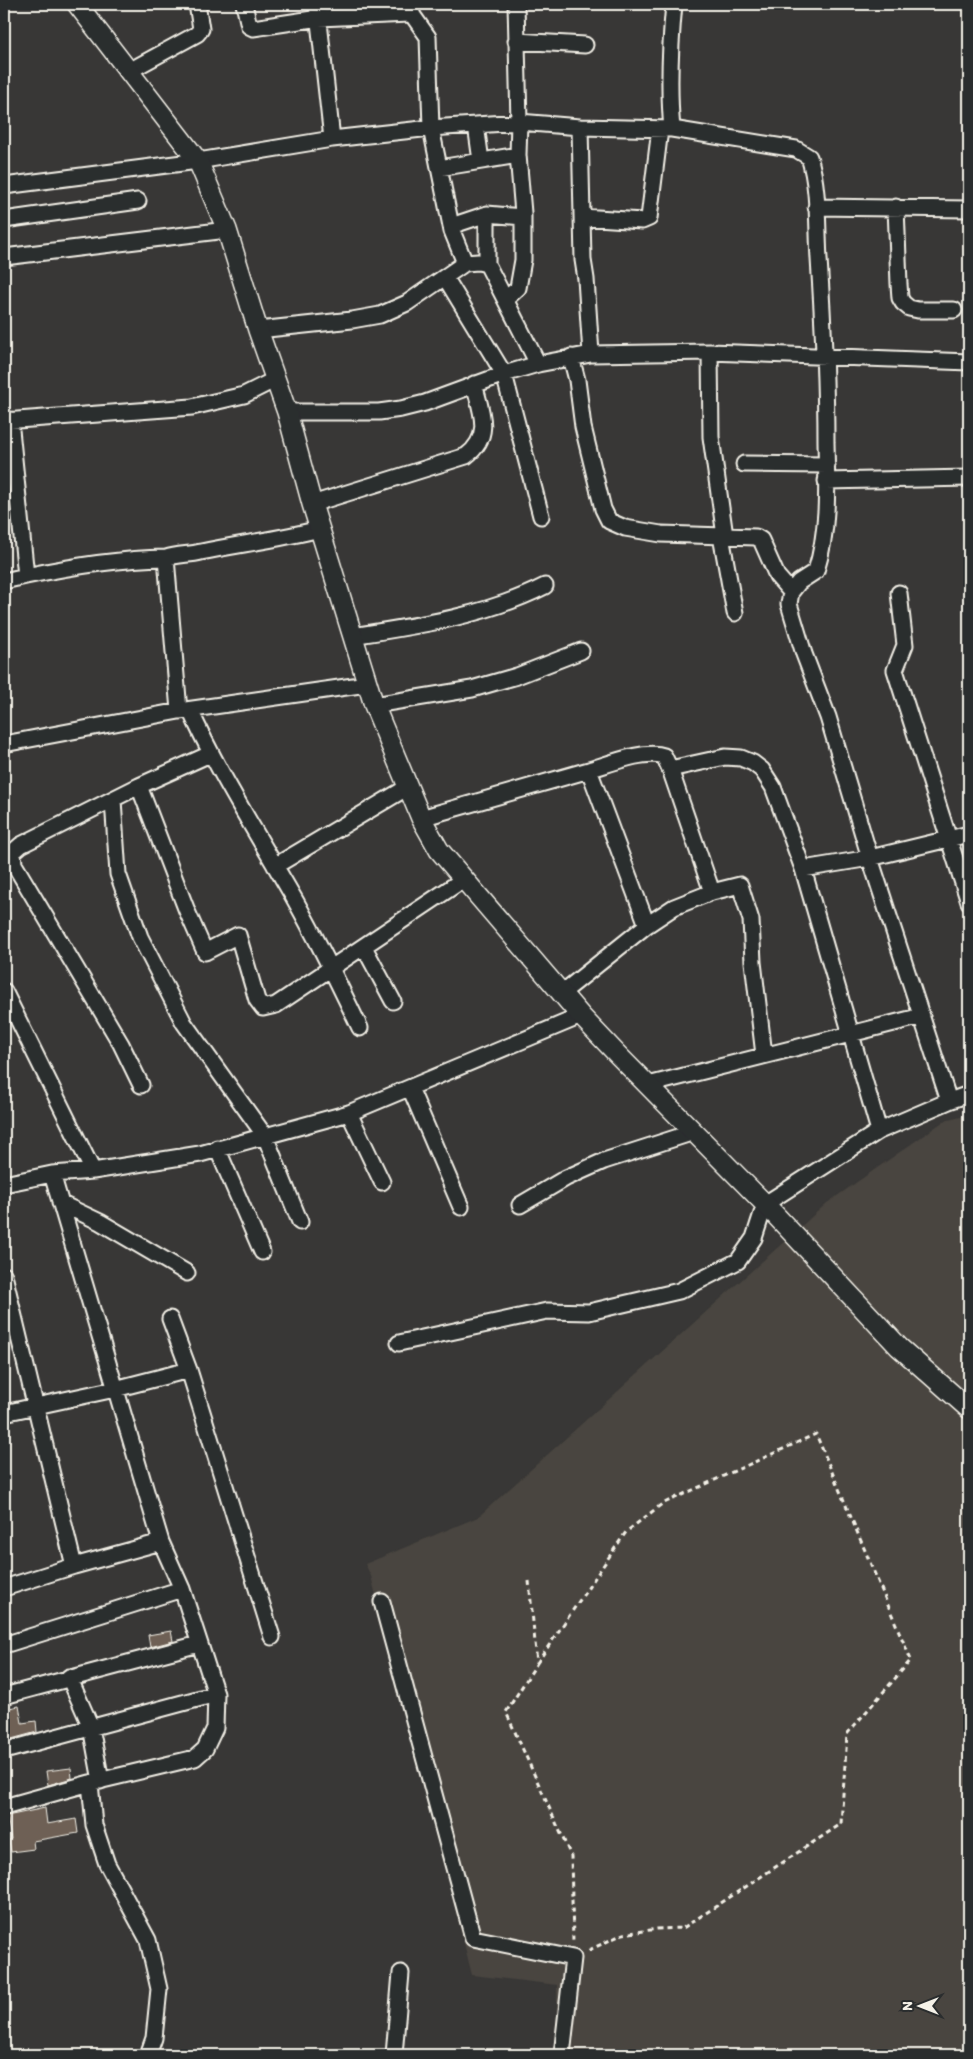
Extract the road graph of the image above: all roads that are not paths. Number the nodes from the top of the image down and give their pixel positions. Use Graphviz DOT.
graph roads {
  1 [pos="197,4"];
  2 [pos="244,4"];
  3 [pos="516,4"];
  4 [pos="674,4"];
  5 [pos="81,5"];
  6 [pos="412,8"];
  7 [pos="318,11"];
  8 [pos="516,41"];
  9 [pos="585,45"];
  10 [pos="129,71"];
  11 [pos="519,122"];
  12 [pos="476,125"];
  13 [pos="580,127"];
  14 [pos="431,128"];
  15 [pos="666,129"];
  16 [pos="332,140"];
  17 [pos="518,155"];
  18 [pos="198,161"];
  19 [pos="481,161"];
  20 [pos="439,168"];
  21 [pos="4,186"];
  22 [pos="138,201"];
  23 [pos="816,207"];
  24 [pos="896,207"];
  25 [pos="969,209"];
  26 [pos="487,214"];
  27 [pos="523,217"];
  28 [pos="582,218"];
  29 [pos="4,220"];
  30 [pos="450,226"];
  31 [pos="227,230"];
  32 [pos="4,257"];
  33 [pos="464,263"];
  34 [pos="487,264"];
  35 [pos="445,277"];
  36 [pos="506,299"];
  37 [pos="954,310"];
  38 [pos="258,330"];
  39 [pos="710,352"];
  40 [pos="590,354"];
  41 [pos="825,356"];
  42 [pos="571,358"];
  43 [pos="969,362"];
  44 [pos="538,364"];
  45 [pos="504,374"];
  46 [pos="276,379"];
  47 [pos="474,384"];
  48 [pos="287,412"];
  49 [pos="7,421"];
  50 [pos="744,464"];
  51 [pos="827,465"];
  52 [pos="969,478"];
  53 [pos="826,481"];
  54 [pos="312,504"];
  55 [pos="541,516"];
  56 [pos="320,529"];
  57 [pos="723,536"];
  58 [pos="166,558"];
  59 [pos="26,576"];
  60 [pos="4,581"];
  61 [pos="545,586"];
  62 [pos="791,592"];
  63 [pos="900,593"];
  64 [pos="735,613"];
  65 [pos="352,636"];
  66 [pos="581,651"];
  67 [pos="367,684"];
  68 [pos="374,705"];
  69 [pos="185,711"];
  70 [pos="4,744"];
  71 [pos="210,754"];
  72 [pos="670,769"];
  73 [pos="589,770"];
  74 [pos="139,786"];
  75 [pos="408,787"];
  76 [pos="113,800"];
  77 [pos="421,818"];
  78 [pos="969,834"];
  79 [pos="949,841"];
  80 [pos="8,854"];
  81 [pos="870,858"];
  82 [pos="275,866"];
  83 [pos="803,869"];
  84 [pos="464,879"];
  85 [pos="712,892"];
  86 [pos="969,902"];
  87 [pos="647,925"];
  88 [pos="364,947"];
  89 [pos="332,968"];
  90 [pos="4,991"];
  91 [pos="562,993"];
  92 [pos="393,1001"];
  93 [pos="581,1016"];
  94 [pos="922,1016"];
  95 [pos="360,1028"];
  96 [pos="851,1034"];
  97 [pos="764,1056"];
  98 [pos="141,1085"];
  99 [pos="648,1085"];
  100 [pos="410,1088"];
  101 [pos="969,1094"];
  102 [pos="949,1101"];
  103 [pos="349,1113"];
  104 [pos="879,1131"];
  105 [pos="694,1132"];
  106 [pos="265,1136"];
  107 [pos="217,1148"];
  108 [pos="4,1170"];
  109 [pos="93,1171"];
  110 [pos="52,1174"];
  111 [pos="382,1182"];
  112 [pos="9,1183"];
  113 [pos="60,1203"];
  114 [pos="765,1204"];
  115 [pos="520,1205"];
  116 [pos="461,1207"];
  117 [pos="300,1222"];
  118 [pos="262,1252"];
  119 [pos="187,1273"];
  120 [pos="4,1275"];
  121 [pos="170,1319"];
  122 [pos="399,1343"];
  123 [pos="189,1370"];
  124 [pos="116,1389"];
  125 [pos="35,1405"];
  126 [pos="969,1409"];
  127 [pos="4,1413"];
  128 [pos="161,1542"];
  129 [pos="74,1566"];
  130 [pos="4,1588"];
  131 [pos="182,1589"];
  132 [pos="382,1602"];
  133 [pos="272,1637"];
  134 [pos="199,1644"];
  135 [pos="4,1645"];
  136 [pos="69,1677"];
  137 [pos="216,1694"];
  138 [pos="4,1696"];
  139 [pos="92,1727"];
  140 [pos="4,1751"];
  141 [pos="96,1782"];
  142 [pos="4,1807"];
  143 [pos="401,1973"];
  144 [pos="148,2055"];
  145 [pos="394,2055"];
  146 [pos="562,2055"];
  1 -- 10 [label="street"];
  2 -- 7 [label="street"];
  3 -- 8 [label="street"];
  4 -- 15 [label="street"];
  5 -- 10 [label="street"];
  6 -- 7 [label="street"];
  6 -- 14 [label="street"];
  7 -- 16 [label="street"];
  8 -- 9 [label="street"];
  8 -- 11 [label="street"];
  10 -- 18 [label="street"];
  11 -- 12 [label="street"];
  11 -- 13 [label="street"];
  11 -- 17 [label="street"];
  12 -- 14 [label="street"];
  12 -- 19 [label="street"];
  13 -- 15 [label="street"];
  13 -- 28 [label="street"];
  14 -- 16 [label="street"];
  14 -- 20 [label="street"];
  15 -- 23 [label="street"];
  15 -- 28 [label="street"];
  16 -- 18 [label="street"];
  17 -- 19 [label="street"];
  17 -- 27 [label="street"];
  18 -- 21 [label="street"];
  18 -- 31 [label="street"];
  19 -- 20 [label="street"];
  20 -- 30 [label="street"];
  22 -- 29 [label="street"];
  23 -- 24 [label="street"];
  23 -- 41 [label="street"];
  24 -- 25 [label="street"];
  24 -- 37 [label="street"];
  26 -- 27 [label="street"];
  26 -- 30 [label="street"];
  26 -- 34 [label="street"];
  27 -- 36 [label="street"];
  28 -- 40 [label="street"];
  30 -- 33 [label="street"];
  31 -- 32 [label="street"];
  31 -- 38 [label="street"];
  33 -- 34 [label="street"];
  33 -- 35 [label="street"];
  34 -- 36 [label="street"];
  35 -- 38 [label="street"];
  35 -- 45 [label="street"];
  36 -- 44 [label="street"];
  38 -- 46 [label="street"];
  39 -- 40 [label="street"];
  39 -- 41 [label="street"];
  39 -- 57 [label="street"];
  40 -- 42 [label="street"];
  41 -- 43 [label="street"];
  41 -- 51 [label="street"];
  42 -- 44 [label="street"];
  42 -- 57 [label="street"];
  44 -- 45 [label="street"];
  45 -- 47 [label="street"];
  45 -- 55 [label="street"];
  46 -- 48 [label="street"];
  46 -- 49 [label="street"];
  47 -- 48 [label="street"];
  47 -- 54 [label="street"];
  48 -- 54 [label="street"];
  49 -- 59 [label="street"];
  50 -- 51 [label="street"];
  51 -- 53 [label="street"];
  52 -- 53 [label="street"];
  53 -- 62 [label="street"];
  54 -- 56 [label="street"];
  56 -- 58 [label="street"];
  56 -- 65 [label="street"];
  57 -- 62 [label="street"];
  57 -- 64 [label="street"];
  58 -- 59 [label="street"];
  58 -- 69 [label="street"];
  59 -- 60 [label="street"];
  61 -- 65 [label="street"];
  62 -- 81 [label="street"];
  63 -- 79 [label="street"];
  65 -- 67 [label="street"];
  66 -- 68 [label="street"];
  67 -- 68 [label="street"];
  67 -- 69 [label="street"];
  68 -- 75 [label="street"];
  69 -- 70 [label="street"];
  69 -- 71 [label="street"];
  71 -- 74 [label="street"];
  71 -- 82 [label="street"];
  72 -- 73 [label="street"];
  72 -- 83 [label="street"];
  72 -- 85 [label="street"];
  73 -- 77 [label="street"];
  73 -- 87 [label="street"];
  74 -- 76 [label="street"];
  74 -- 89 [label="street"];
  75 -- 77 [label="street"];
  75 -- 82 [label="street"];
  76 -- 80 [label="street"];
  76 -- 106 [label="street"];
  77 -- 84 [label="street"];
  78 -- 79 [label="street"];
  79 -- 81 [label="street"];
  79 -- 86 [label="street"];
  80 -- 98 [label="street"];
  81 -- 83 [label="street"];
  81 -- 94 [label="street"];
  82 -- 89 [label="street"];
  83 -- 96 [label="street"];
  84 -- 88 [label="street"];
  84 -- 91 [label="street"];
  85 -- 87 [label="street"];
  85 -- 97 [label="street"];
  87 -- 91 [label="street"];
  88 -- 89 [label="street"];
  88 -- 92 [label="street"];
  89 -- 95 [label="street"];
  90 -- 109 [label="street"];
  91 -- 93 [label="street"];
  93 -- 99 [label="street"];
  93 -- 100 [label="street"];
  94 -- 96 [label="street"];
  94 -- 102 [label="street"];
  96 -- 97 [label="street"];
  96 -- 104 [label="street"];
  97 -- 99 [label="street"];
  99 -- 105 [label="street"];
  100 -- 103 [label="street"];
  100 -- 116 [label="street"];
  101 -- 102 [label="street"];
  102 -- 104 [label="street"];
  103 -- 106 [label="street"];
  103 -- 111 [label="street"];
  104 -- 114 [label="street"];
  105 -- 114 [label="street"];
  105 -- 115 [label="street"];
  106 -- 107 [label="street"];
  106 -- 117 [label="street"];
  107 -- 109 [label="street"];
  107 -- 118 [label="street"];
  108 -- 112 [label="street"];
  109 -- 110 [label="street"];
  110 -- 112 [label="street"];
  110 -- 113 [label="street"];
  113 -- 119 [label="street"];
  113 -- 124 [label="street"];
  114 -- 122 [label="street"];
  114 -- 126 [label="street"];
  120 -- 125 [label="street"];
  121 -- 123 [label="street"];
  123 -- 124 [label="street"];
  123 -- 133 [label="street"];
  124 -- 125 [label="street"];
  124 -- 128 [label="street"];
  125 -- 127 [label="street"];
  125 -- 129 [label="street"];
  128 -- 129 [label="street"];
  128 -- 131 [label="street"];
  129 -- 130 [label="street"];
  131 -- 134 [label="street"];
  131 -- 135 [label="street"];
  132 -- 146 [label="street"];
  134 -- 136 [label="street"];
  134 -- 137 [label="street"];
  136 -- 138 [label="street"];
  136 -- 139 [label="street"];
  137 -- 139 [label="street"];
  137 -- 141 [label="street"];
  139 -- 140 [label="street"];
  139 -- 141 [label="street"];
  141 -- 142 [label="street"];
  141 -- 144 [label="street"];
  143 -- 145 [label="street"];
}
